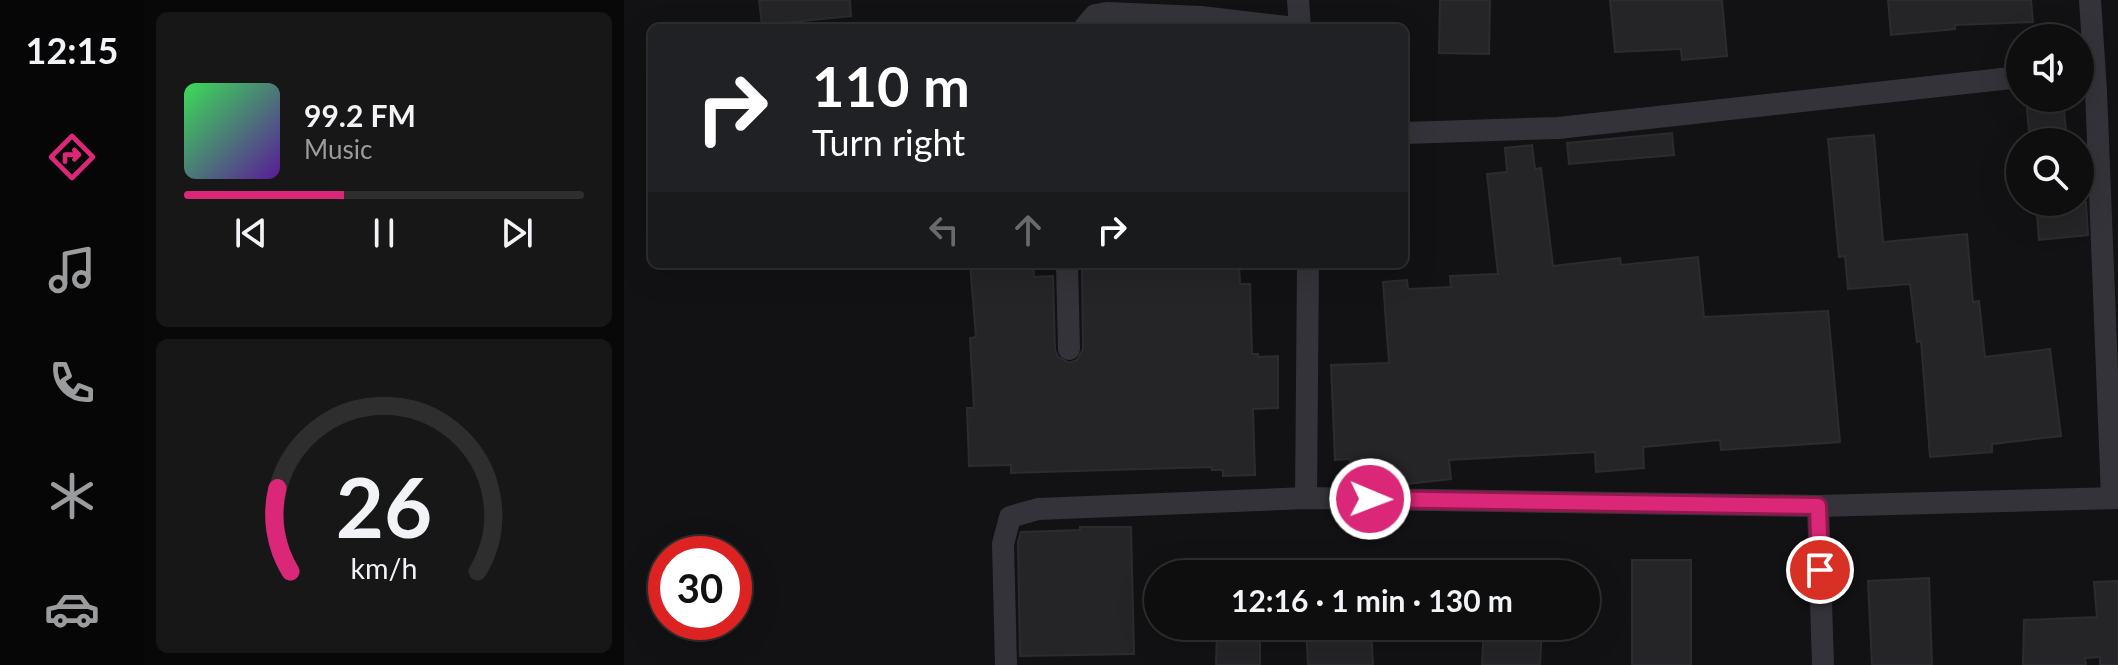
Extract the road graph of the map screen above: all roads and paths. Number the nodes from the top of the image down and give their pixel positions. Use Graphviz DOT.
graph roads {
  1 [pos="1298,0"];
  2 [pos="2090,0"];
  3 [pos="1087,24"];
  4 [pos="1263,24"];
  5 [pos="1298,24"];
  6 [pos="2006,79"];
  7 [pos="2097,82"];
  8 [pos="1408,133"];
  9 [pos="1067,268"];
  10 [pos="1308,268"];
  11 [pos="1069,349"];
  12 [pos="1306,498"];
  13 [pos="2115,498"];
  14 [pos="1818,506"];
  15 [pos="1006,665"];
  16 [pos="1823,665"];
  1 -- 5 [label="street"];
  2 -- 7 [label="street"];
  3 -- 4 [label="street"];
  6 -- 8 [label="street"];
  7 -- 13 [label="street"];
  9 -- 11 [label="street"];
  10 -- 12 [label="street"];
  12 -- 14 [label="street"];
  12 -- 15 [label="street"];
  13 -- 14 [label="street"];
  14 -- 16 [label="street"];
}
